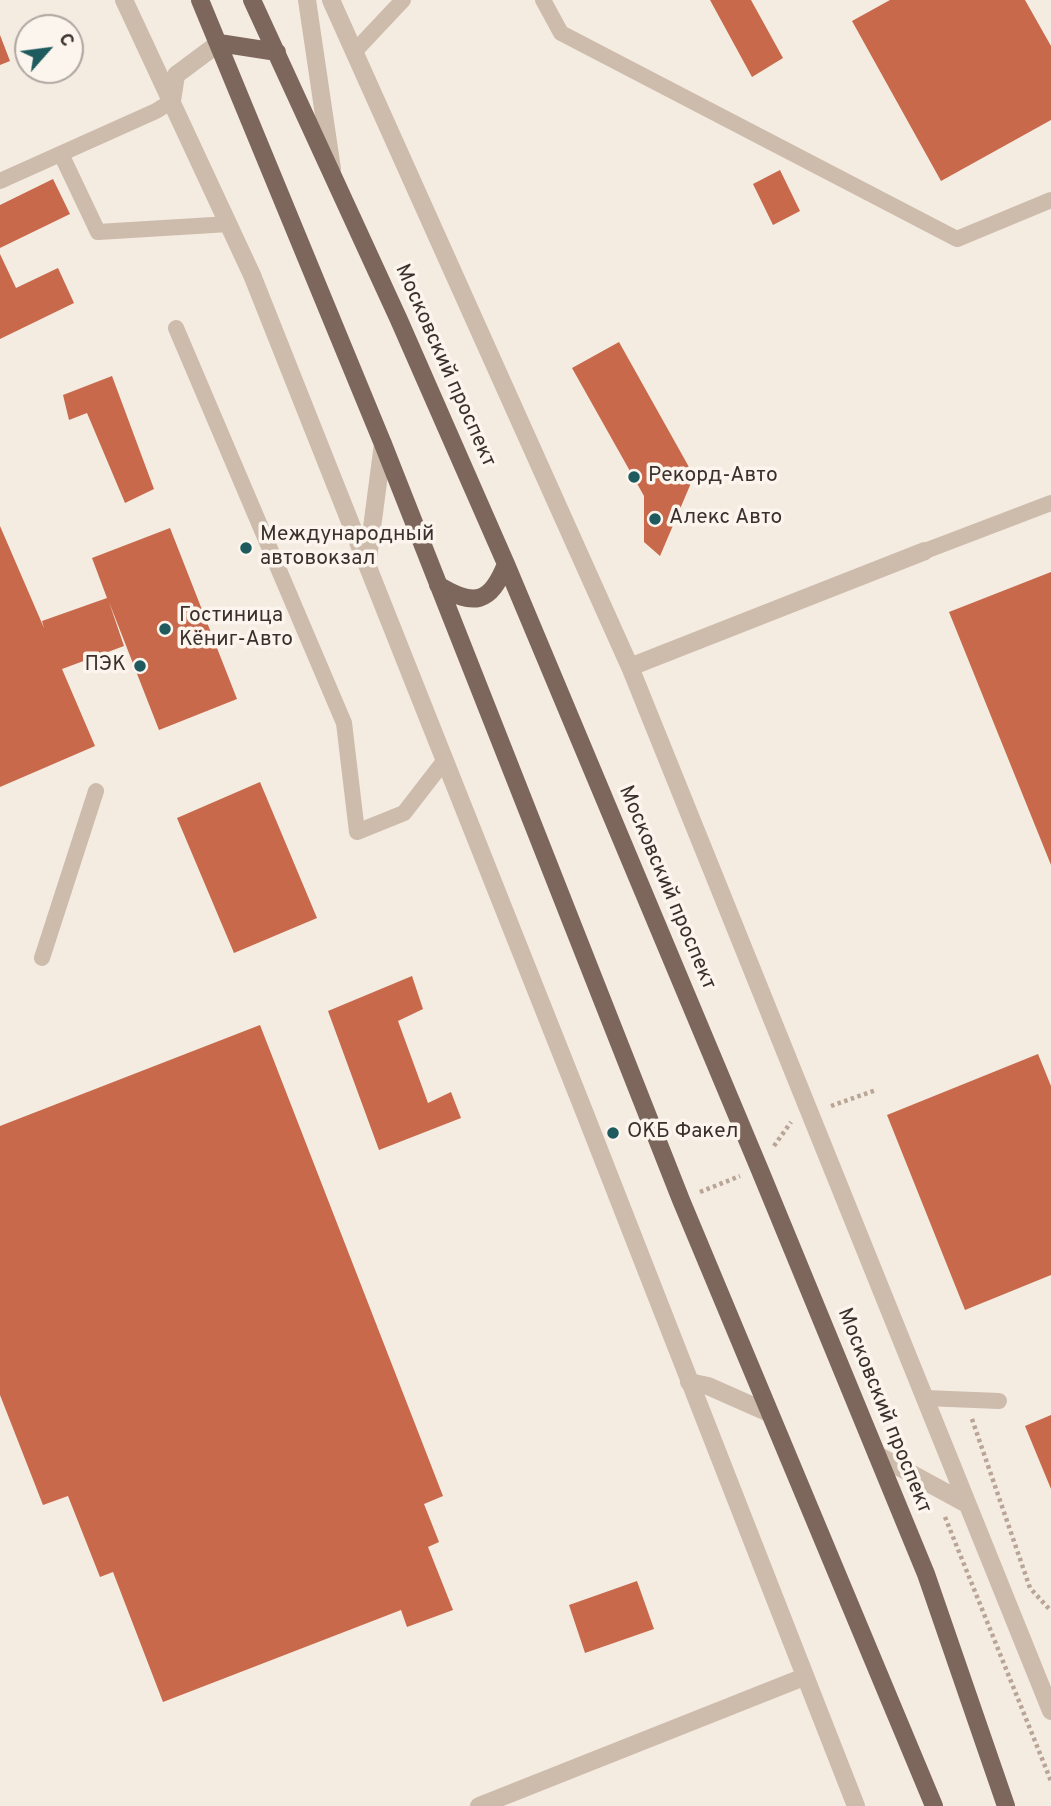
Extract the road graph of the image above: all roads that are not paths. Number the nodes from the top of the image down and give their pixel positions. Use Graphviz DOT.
graph roads {
  1 [pos="124,0"];
  2 [pos="200,0"];
  3 [pos="252,0"];
  4 [pos="307,0"];
  5 [pos="331,0"];
  6 [pos="403,0"];
  7 [pos="543,0"];
  8 [pos="219,43"];
  9 [pos="355,51"];
  10 [pos="277,52"];
  11 [pos="172,101"];
  12 [pos="61,154"];
  13 [pos="333,176"];
  14 [pos="0,181"];
  15 [pos="1051,200"];
  16 [pos="229,224"];
  17 [pos="176,328"];
  18 [pos="383,444"];
  19 [pos="1051,503"];
  20 [pos="925,551"];
  21 [pos="367,562"];
  22 [pos="506,564"];
  23 [pos="438,584"];
  24 [pos="630,667"];
  25 [pos="445,760"];
  26 [pos="96,791"];
  27 [pos="42,958"];
  28 [pos="689,1382"];
  29 [pos="925,1398"];
  30 [pos="999,1401"];
  31 [pos="769,1413"];
  32 [pos="877,1455"];
  33 [pos="967,1504"];
  34 [pos="804,1677"];
  35 [pos="1051,1711"];
  36 [pos="479,1806"];
  37 [pos="856,1806"];
  38 [pos="934,1806"];
  39 [pos="1006,1806"];
  1 -- 11 [label="street"];
  2 -- 8 [label="main road"];
  3 -- 10 [label="main road, Московский проспект"];
  4 -- 13 [label="street"];
  5 -- 9 [label="street, Московский проспект"];
  6 -- 9 [label="lane"];
  7 -- 15 [label="lane"];
  8 -- 10 [label="main road"];
  8 -- 11 [label="street"];
  8 -- 18 [label="main road"];
  9 -- 24 [label="street, Московский проспект"];
  10 -- 13 [label="main road, Московский проспект"];
  11 -- 12 [label="lane"];
  11 -- 16 [label="street"];
  12 -- 14 [label="lane"];
  12 -- 16 [label="lane"];
  13 -- 22 [label="main road, Московский проспект"];
  16 -- 21 [label="street"];
  17 -- 25 [label="lane"];
  18 -- 21 [label="street"];
  18 -- 23 [label="main road"];
  19 -- 20 [label="lane"];
  20 -- 24 [label="street"];
  21 -- 25 [label="street"];
  22 -- 23 [label="main road"];
  22 -- 32 [label="main road, Московский проспект"];
  23 -- 31 [label="main road"];
  24 -- 29 [label="street, Московский проспект"];
  25 -- 28 [label="street"];
  26 -- 27 [label="lane"];
  28 -- 31 [label="street"];
  28 -- 34 [label="street"];
  29 -- 30 [label="lane"];
  29 -- 33 [label="street, Московский проспект"];
  31 -- 38 [label="main road"];
  32 -- 33 [label="street"];
  32 -- 39 [label="main road, Московский проспект"];
  33 -- 35 [label="street, Московский проспект"];
  34 -- 36 [label="street"];
  34 -- 37 [label="street"];
}
